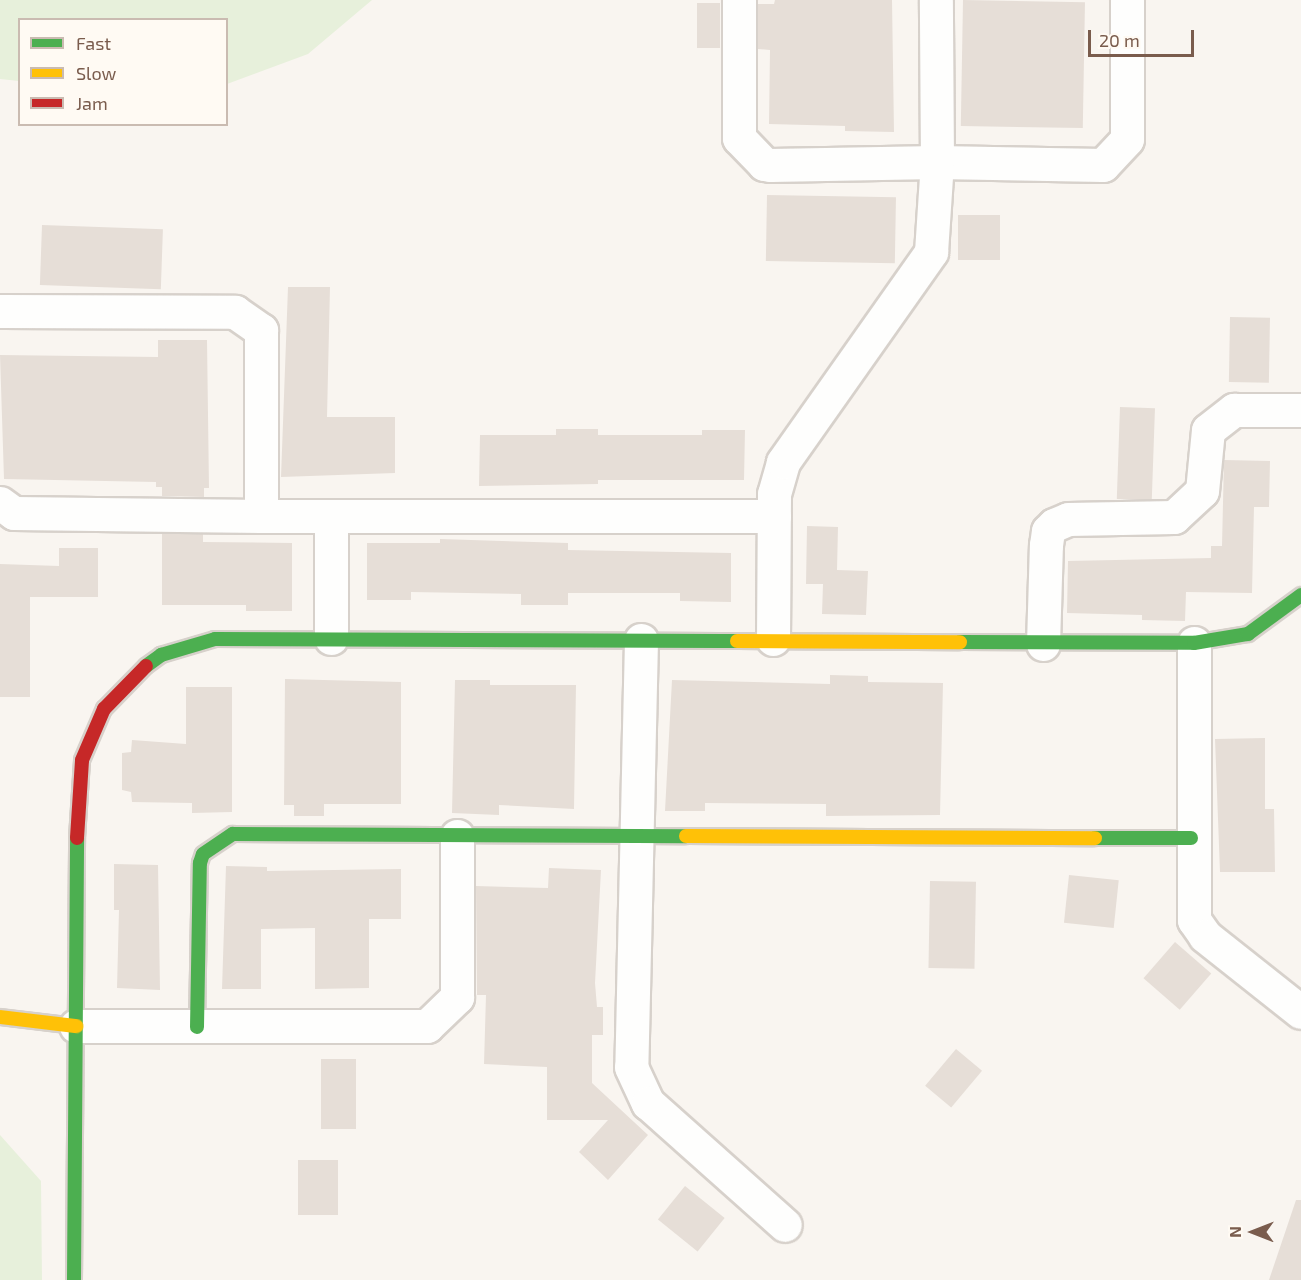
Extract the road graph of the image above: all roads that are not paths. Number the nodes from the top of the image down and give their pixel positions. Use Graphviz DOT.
graph roads {
  1 [pos="739,0"];
  2 [pos="936,0"];
  3 [pos="1127,0"];
  4 [pos="937,162"];
  5 [pos="0,311"];
  6 [pos="1301,410"];
  7 [pos="0,503"];
  8 [pos="261,516"];
  9 [pos="332,516"];
  10 [pos="774,516"];
  11 [pos="1301,595"];
  12 [pos="331,638"];
  13 [pos="773,639"];
  14 [pos="641,640"];
  15 [pos="1194,643"];
  16 [pos="1044,644"];
  17 [pos="640,834"];
  18 [pos="457,836"];
  19 [pos="1191,838"];
  20 [pos="1301,1012"];
  21 [pos="0,1017"];
  22 [pos="76,1026"];
  23 [pos="197,1027"];
  24 [pos="785,1225"];
  25 [pos="74,1280"];
  1 -- 4 [label="street"];
  2 -- 4 [label="street"];
  3 -- 4 [label="street"];
  4 -- 10 [label="street"];
  5 -- 8 [label="street"];
  6 -- 16 [label="street"];
  7 -- 8 [label="street"];
  8 -- 9 [label="street"];
  9 -- 10 [label="street"];
  9 -- 12 [label="street"];
  10 -- 13 [label="street"];
  11 -- 15 [label="street"];
  12 -- 14 [label="street"];
  12 -- 22 [label="street"];
  13 -- 14 [label="street"];
  13 -- 16 [label="street"];
  14 -- 17 [label="street"];
  15 -- 16 [label="street"];
  15 -- 19 [label="street"];
  17 -- 18 [label="street"];
  17 -- 19 [label="street"];
  17 -- 24 [label="street"];
  18 -- 23 [label="street"];
  18 -- 23 [label="street"];
  19 -- 20 [label="street"];
  21 -- 22 [label="street"];
  22 -- 23 [label="street"];
  22 -- 25 [label="street"];
}
